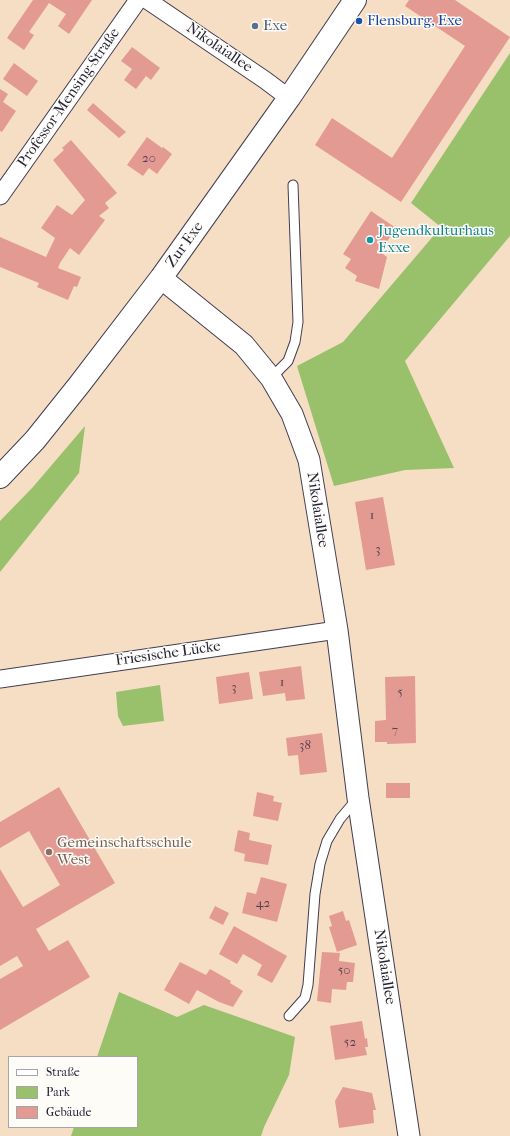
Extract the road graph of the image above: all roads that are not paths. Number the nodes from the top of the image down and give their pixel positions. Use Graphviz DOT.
graph roads {
  1 [pos="138,0"];
  2 [pos="147,0"];
  3 [pos="355,0"];
  4 [pos="289,98"];
  5 [pos="293,185"];
  6 [pos="0,196"];
  7 [pos="162,278"];
  8 [pos="272,378"];
  9 [pos="0,477"];
  10 [pos="337,630"];
  11 [pos="0,679"];
  12 [pos="358,798"];
  13 [pos="289,1016"];
  14 [pos="409,1136"];
  1 -- 6 [label="street, Professor-Mensing-Straße"];
  2 -- 4 [label="street, Nikolaiallee"];
  3 -- 4 [label="main road, Zur Exe"];
  4 -- 7 [label="main road, Zur Exe"];
  5 -- 8 [label="lane"];
  7 -- 8 [label="street, Nikolaiallee"];
  7 -- 9 [label="main road, Zur Exe"];
  8 -- 10 [label="street, Nikolaiallee"];
  10 -- 11 [label="street, Friesische Lücke"];
  10 -- 12 [label="street, Nikolaiallee"];
  12 -- 13 [label="lane"];
  12 -- 14 [label="street, Nikolaiallee"];
}
